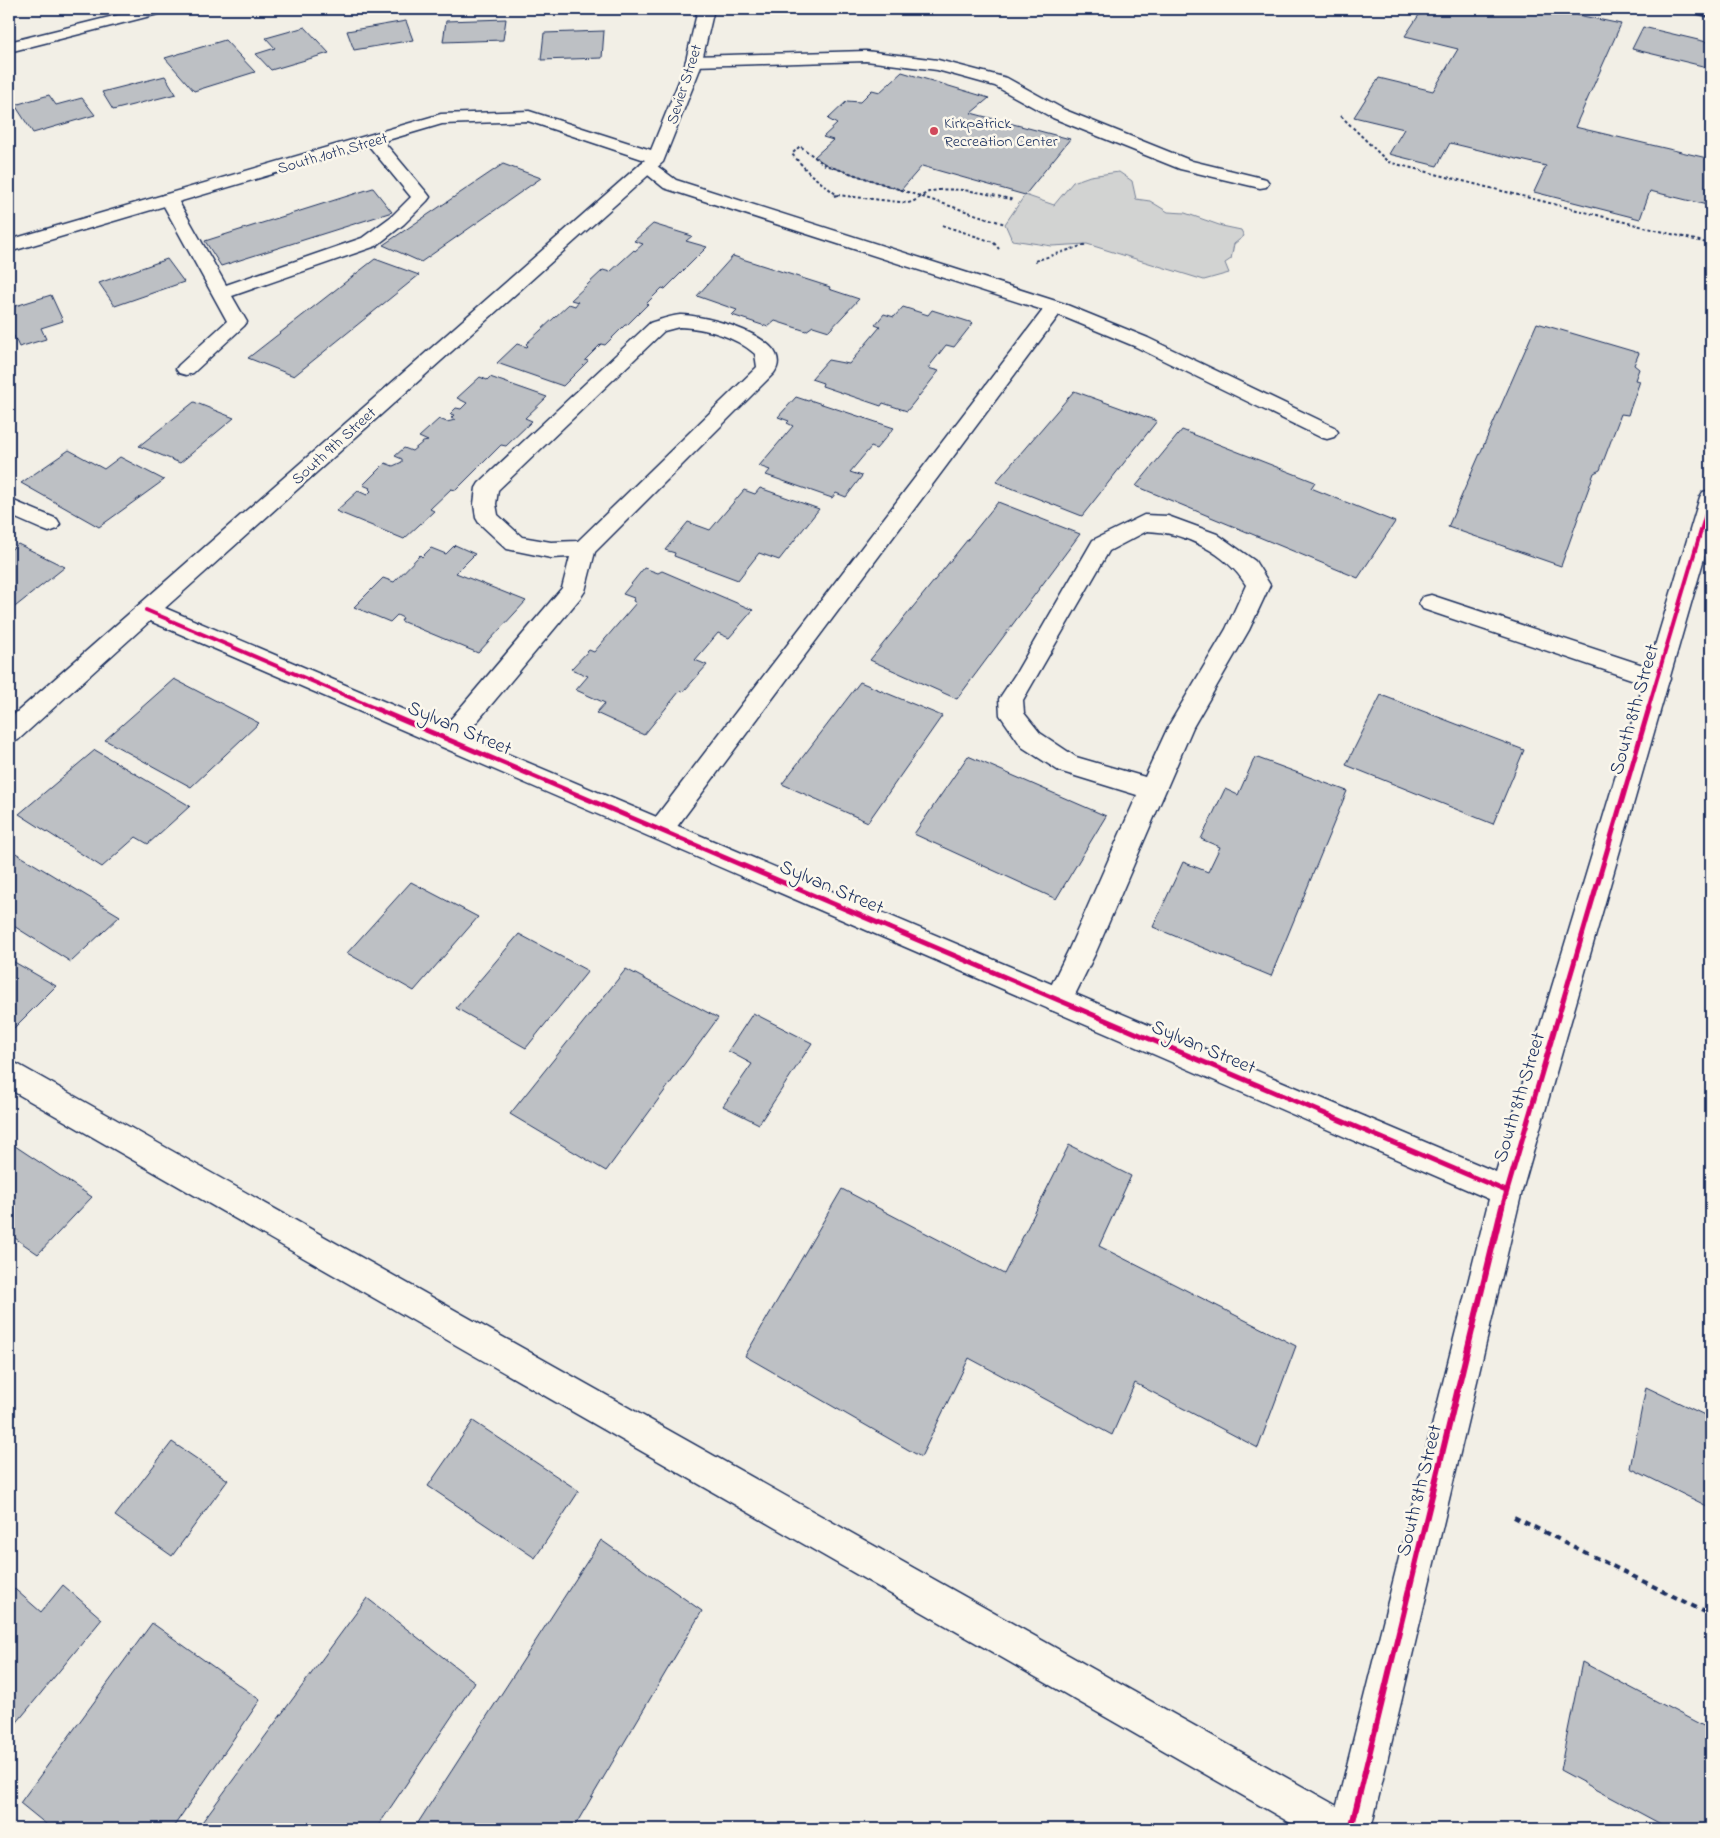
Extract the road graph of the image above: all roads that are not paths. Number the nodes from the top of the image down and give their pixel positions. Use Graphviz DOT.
graph roads {
  1 [pos="160,9"];
  2 [pos="706,9"];
  3 [pos="1698,9"];
  4 [pos="1711,12"];
  5 [pos="9,47"];
  6 [pos="694,61"];
  7 [pos="373,140"];
  8 [pos="652,162"];
  9 [pos="1260,183"];
  10 [pos="169,199"];
  11 [pos="9,246"];
  12 [pos="222,293"];
  13 [pos="1055,307"];
  14 [pos="186,369"];
  15 [pos="1327,432"];
  16 [pos="1711,497"];
  17 [pos="9,506"];
  18 [pos="49,524"];
  19 [pos="584,549"];
  20 [pos="1431,603"];
  21 [pos="146,610"];
  22 [pos="1658,679"];
  23 [pos="9,733"];
  24 [pos="448,739"];
  25 [pos="1154,790"];
  26 [pos="661,830"];
  27 [pos="1058,1000"];
  28 [pos="9,1074"];
  29 [pos="1506,1192"];
  30 [pos="1339,1829"];
  31 [pos="1351,1829"];
  1 -- 5 [label="street"];
  2 -- 6 [label="street, Sevier Street"];
  3 -- 4 [label="street"];
  6 -- 8 [label="street, Sevier Street"];
  6 -- 9 [label="street"];
  7 -- 8 [label="street, South 10th Street"];
  7 -- 10 [label="street, South 10th Street"];
  7 -- 12 [label="street"];
  8 -- 13 [label="street, South 10th Street"];
  8 -- 21 [label="street, South 9th Street"];
  10 -- 11 [label="street, South 10th Street"];
  10 -- 12 [label="street"];
  12 -- 14 [label="street"];
  13 -- 15 [label="street, South 10th Street"];
  13 -- 26 [label="street"];
  16 -- 22 [label="street, South 8th Street"];
  17 -- 18 [label="street"];
  19 -- 19 [label="street"];
  19 -- 24 [label="street"];
  20 -- 22 [label="street"];
  21 -- 23 [label="street, South 9th Street"];
  21 -- 24 [label="street, Sylvan Street"];
  22 -- 29 [label="street, South 8th Street"];
  24 -- 26 [label="street, Sylvan Street"];
  25 -- 25 [label="street"];
  25 -- 27 [label="street"];
  26 -- 27 [label="street, Sylvan Street"];
  27 -- 29 [label="street, Sylvan Street"];
  28 -- 30 [label="street"];
  29 -- 31 [label="street, South 8th Street"];
}
